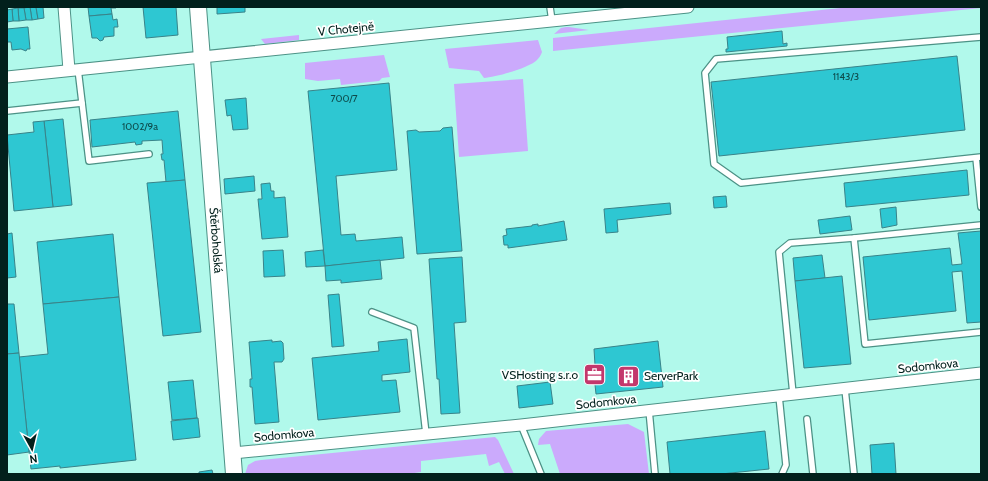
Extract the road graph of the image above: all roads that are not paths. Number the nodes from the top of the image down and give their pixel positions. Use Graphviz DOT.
graph roads {
  1 [pos="64,7"];
  2 [pos="198,7"];
  3 [pos="550,7"];
  4 [pos="688,7"];
  5 [pos="552,21"];
  6 [pos="981,38"];
  7 [pos="202,56"];
  8 [pos="74,70"];
  9 [pos="7,77"];
  10 [pos="82,103"];
  11 [pos="7,111"];
  12 [pos="149,154"];
  13 [pos="978,158"];
  14 [pos="981,207"];
  15 [pos="981,226"];
  16 [pos="854,238"];
  17 [pos="372,312"];
  18 [pos="981,332"];
  19 [pos="981,374"];
  20 [pos="845,389"];
  21 [pos="793,394"];
  22 [pos="779,396"];
  23 [pos="649,410"];
  24 [pos="808,419"];
  25 [pos="521,425"];
  26 [pos="426,434"];
  27 [pos="233,452"];
  28 [pos="234,474"];
  29 [pos="540,474"];
  30 [pos="656,474"];
  31 [pos="782,474"];
  32 [pos="813,474"];
  33 [pos="854,474"];
  1 -- 8 [label="street"];
  2 -- 7 [label="street, Štěrboholská"];
  3 -- 5 [label="lane"];
  4 -- 5 [label="street, V Chotejně"];
  5 -- 7 [label="street, V Chotejně"];
  6 -- 13 [label="lane"];
  7 -- 8 [label="street, V Chotejně"];
  7 -- 27 [label="street, Štěrboholská"];
  8 -- 9 [label="street, V Chotejně"];
  8 -- 10 [label="lane"];
  10 -- 11 [label="lane"];
  10 -- 12 [label="lane"];
  13 -- 14 [label="lane"];
  15 -- 16 [label="lane"];
  16 -- 18 [label="lane"];
  16 -- 21 [label="lane"];
  17 -- 26 [label="lane"];
  19 -- 20 [label="street, Sodomkova"];
  20 -- 21 [label="street, Sodomkova"];
  20 -- 33 [label="lane"];
  21 -- 22 [label="street, Sodomkova"];
  22 -- 23 [label="street, Sodomkova"];
  22 -- 31 [label="lane"];
  23 -- 25 [label="street, Sodomkova"];
  23 -- 30 [label="lane"];
  24 -- 32 [label="lane"];
  25 -- 26 [label="street, Sodomkova"];
  25 -- 29 [label="lane"];
  26 -- 27 [label="street, Sodomkova"];
  27 -- 28 [label="street, Štěrboholská"];
}
